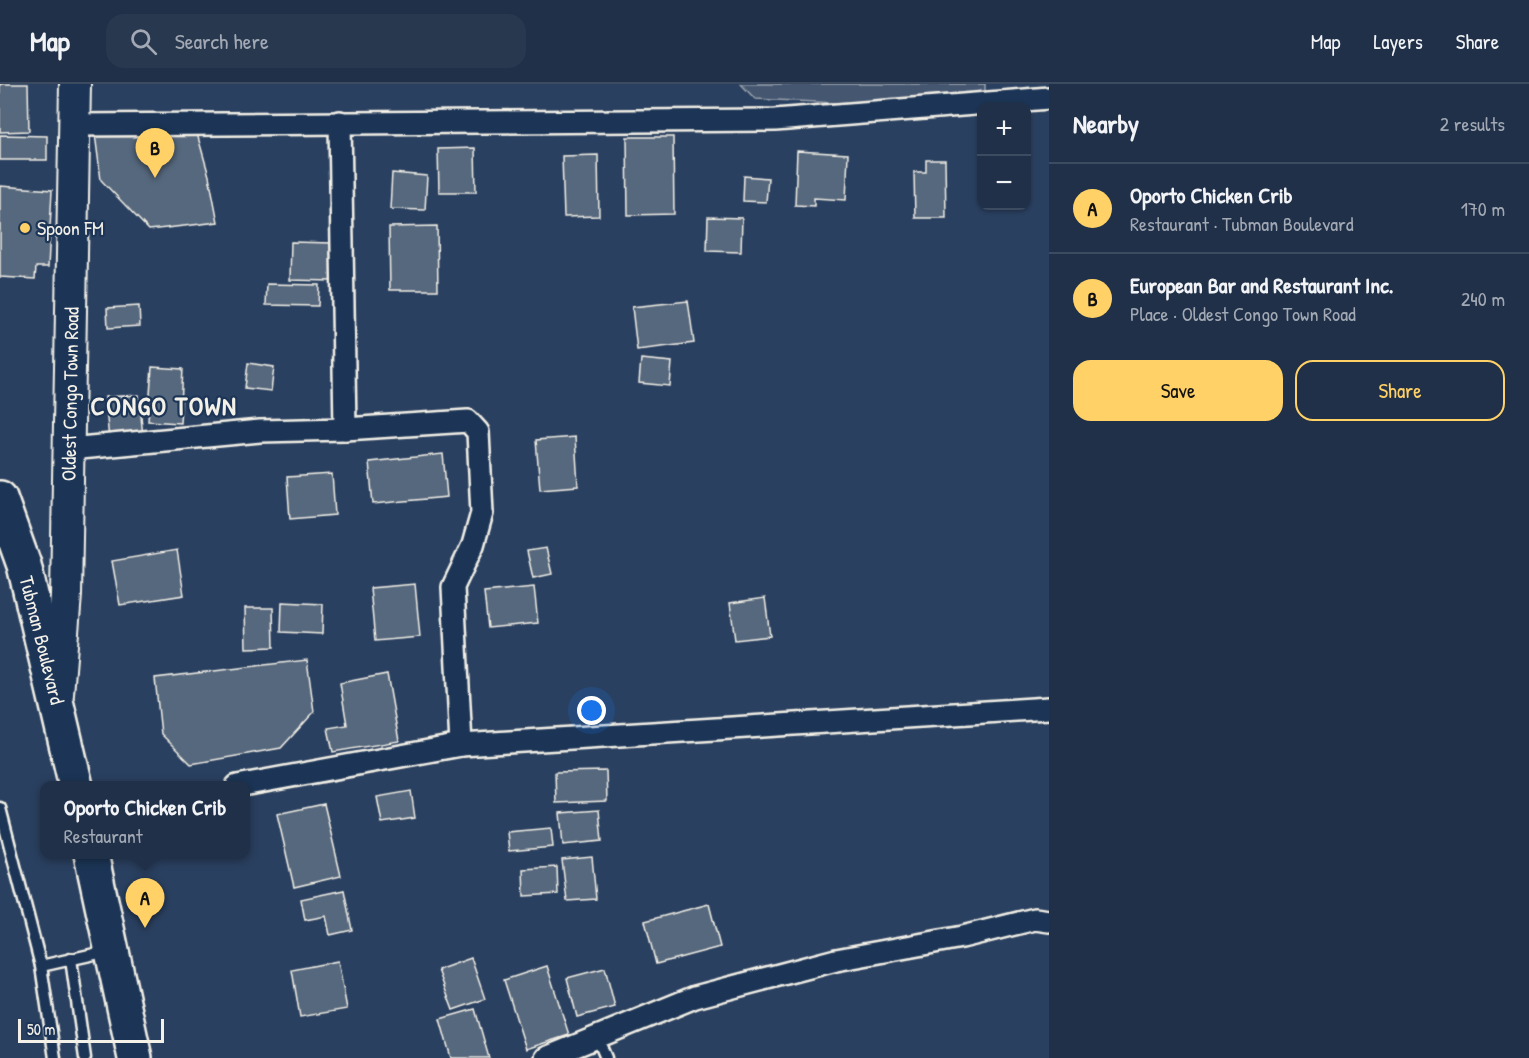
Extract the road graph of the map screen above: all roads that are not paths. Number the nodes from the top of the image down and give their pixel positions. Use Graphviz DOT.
graph roads {
  1 [pos="75,84"];
  2 [pos="1049,98"];
  3 [pos="340,122"];
  4 [pos="74,125"];
  5 [pos="345,429"];
  6 [pos="69,449"];
  7 [pos="0,498"];
  8 [pos="57,703"];
  9 [pos="1049,708"];
  10 [pos="461,745"];
  11 [pos="75,781"];
  12 [pos="250,784"];
  13 [pos="0,808"];
  14 [pos="92,859"];
  15 [pos="1049,921"];
  16 [pos="112,950"];
  17 [pos="71,959"];
  18 [pos="40,966"];
  19 [pos="597,1037"];
  20 [pos="55,1058"];
  21 [pos="86,1058"];
  22 [pos="135,1058"];
  23 [pos="546,1058"];
  24 [pos="606,1058"];
  1 -- 4 [label="street, Oldest Congo Town Road"];
  2 -- 3 [label="street"];
  3 -- 4 [label="street"];
  3 -- 5 [label="street"];
  4 -- 6 [label="street, Oldest Congo Town Road"];
  5 -- 6 [label="street"];
  5 -- 10 [label="street"];
  6 -- 8 [label="street, Oldest Congo Town Road"];
  7 -- 8 [label="highway, Tubman Boulevard"];
  8 -- 11 [label="highway, Tubman Boulevard"];
  9 -- 10 [label="street"];
  10 -- 12 [label="street"];
  13 -- 18 [label="lane"];
  14 -- 16 [label="highway"];
  15 -- 19 [label="street"];
  16 -- 17 [label="lane"];
  16 -- 22 [label="highway"];
  17 -- 18 [label="lane"];
  17 -- 21 [label="lane"];
  18 -- 20 [label="lane"];
  19 -- 23 [label="street"];
  19 -- 24 [label="lane"];
}
